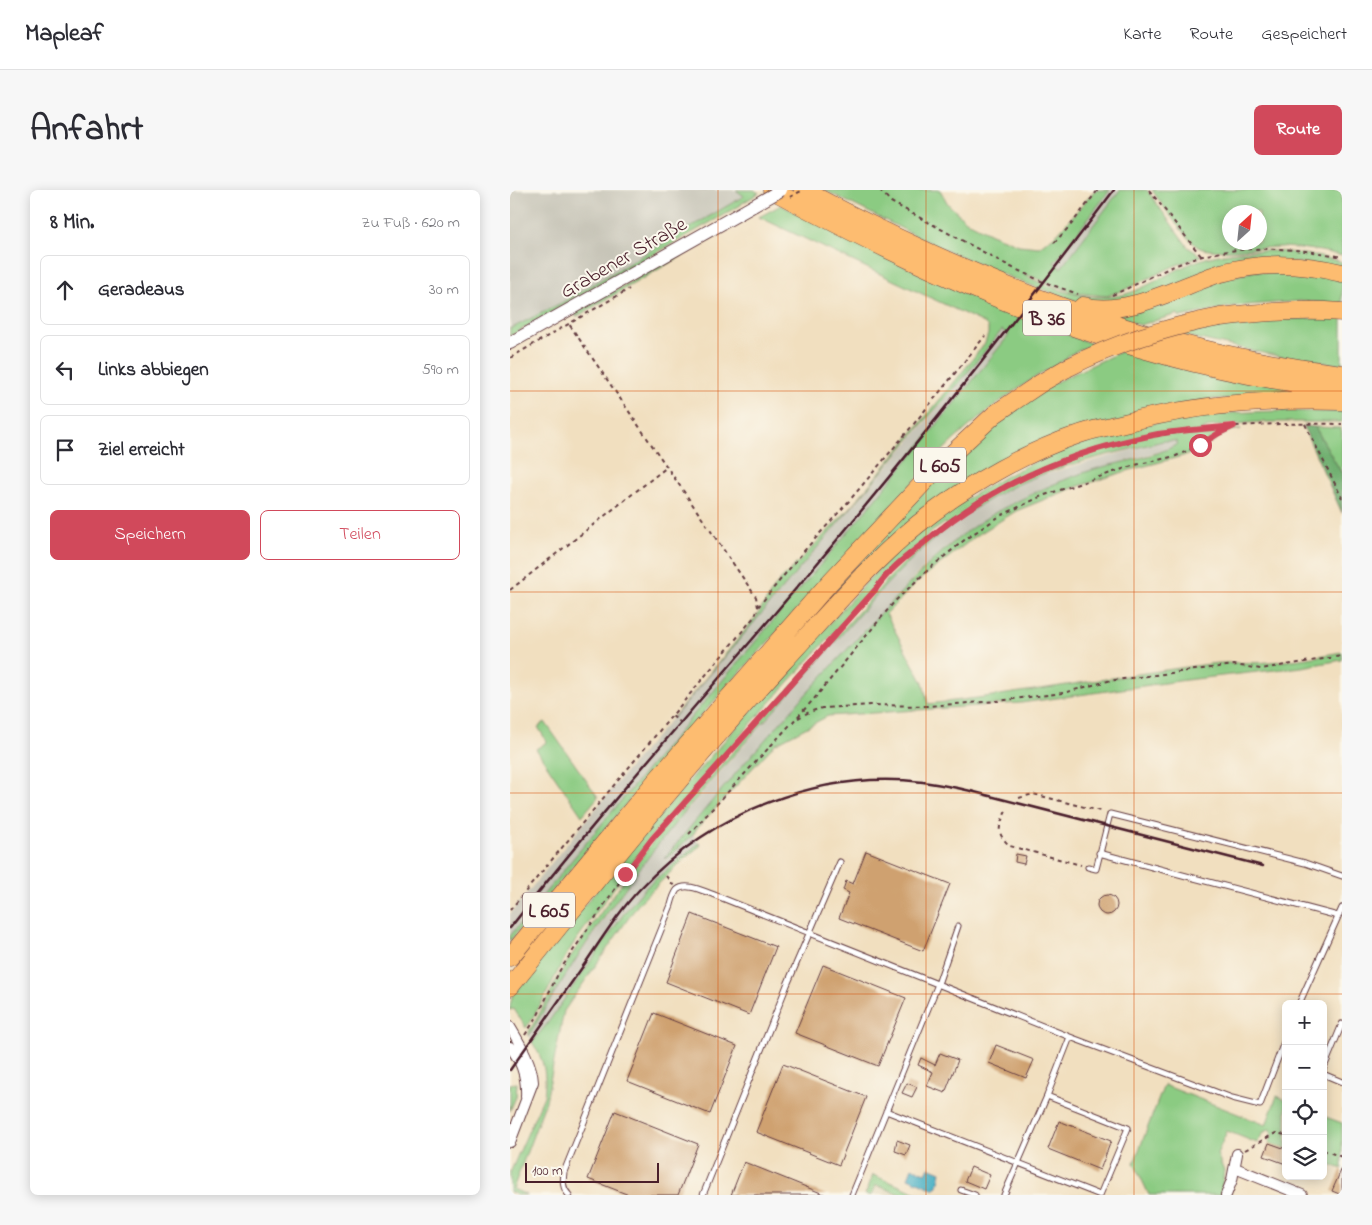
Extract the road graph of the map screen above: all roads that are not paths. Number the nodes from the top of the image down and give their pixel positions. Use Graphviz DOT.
graph roads {
  1 [pos="772,190"];
  2 [pos="781,190"];
  3 [pos="804,190"];
  4 [pos="1342,273"];
  5 [pos="988,279"];
  6 [pos="1342,312"];
  7 [pos="510,343"];
  8 [pos="1342,374"];
  9 [pos="1342,389"];
  10 [pos="1342,402"];
  11 [pos="1100,854"];
  12 [pos="840,862"];
  13 [pos="1088,867"];
  14 [pos="1342,876"];
  15 [pos="1342,908"];
  16 [pos="1338,916"];
  17 [pos="958,926"];
  18 [pos="809,933"];
  19 [pos="510,956"];
  20 [pos="938,984"];
  21 [pos="510,987"];
  22 [pos="1301,1000"];
  23 [pos="1342,1024"];
  24 [pos="510,1027"];
  25 [pos="1070,1037"];
  26 [pos="515,1045"];
  27 [pos="1283,1045"];
  28 [pos="1279,1055"];
  29 [pos="1282,1056"];
  30 [pos="1327,1060"];
  31 [pos="1327,1076"];
  32 [pos="1342,1082"];
  33 [pos="1047,1096"];
  34 [pos="886,1111"];
  35 [pos="510,1142"];
  36 [pos="1237,1154"];
  37 [pos="1017,1162"];
  38 [pos="1235,1168"];
  39 [pos="961,1190"];
  40 [pos="569,1195"];
  41 [pos="703,1195"];
  42 [pos="852,1195"];
  43 [pos="975,1195"];
  44 [pos="1004,1195"];
  45 [pos="1100,1195"];
  46 [pos="1226,1195"];
  47 [pos="1302,1195"];
  1 -- 9 [label="highway, B 36"];
  2 -- 7 [label="street, Grabener Straße, bridge"];
  3 -- 5 [label="highway, B 36"];
  4 -- 5 [label="highway"];
  5 -- 8 [label="highway, B 36"];
  6 -- 19 [label="highway, L 605, bridge"];
  10 -- 21 [label="highway, L 605"];
  11 -- 13 [label="lane"];
  11 -- 14 [label="lane"];
  11 -- 16 [label="lane"];
  12 -- 18 [label="lane"];
  15 -- 16 [label="lane"];
  16 -- 22 [label="lane"];
  17 -- 20 [label="lane"];
  18 -- 20 [label="lane"];
  18 -- 40 [label="lane"];
  18 -- 41 [label="lane"];
  20 -- 25 [label="lane"];
  20 -- 34 [label="lane"];
  23 -- 30 [label="lane"];
  24 -- 26 [label="street"];
  25 -- 28 [label="lane"];
  25 -- 33 [label="lane"];
  26 -- 35 [label="street"];
  27 -- 28 [label="lane"];
  28 -- 29 [label="lane"];
  31 -- 32 [label="lane"];
  33 -- 37 [label="lane"];
  33 -- 45 [label="lane"];
  34 -- 37 [label="lane"];
  34 -- 42 [label="lane"];
  36 -- 38 [label="street"];
  37 -- 44 [label="lane"];
  37 -- 45 [label="lane"];
  38 -- 46 [label="street"];
  38 -- 47 [label="street"];
  39 -- 43 [label="lane"];
}
